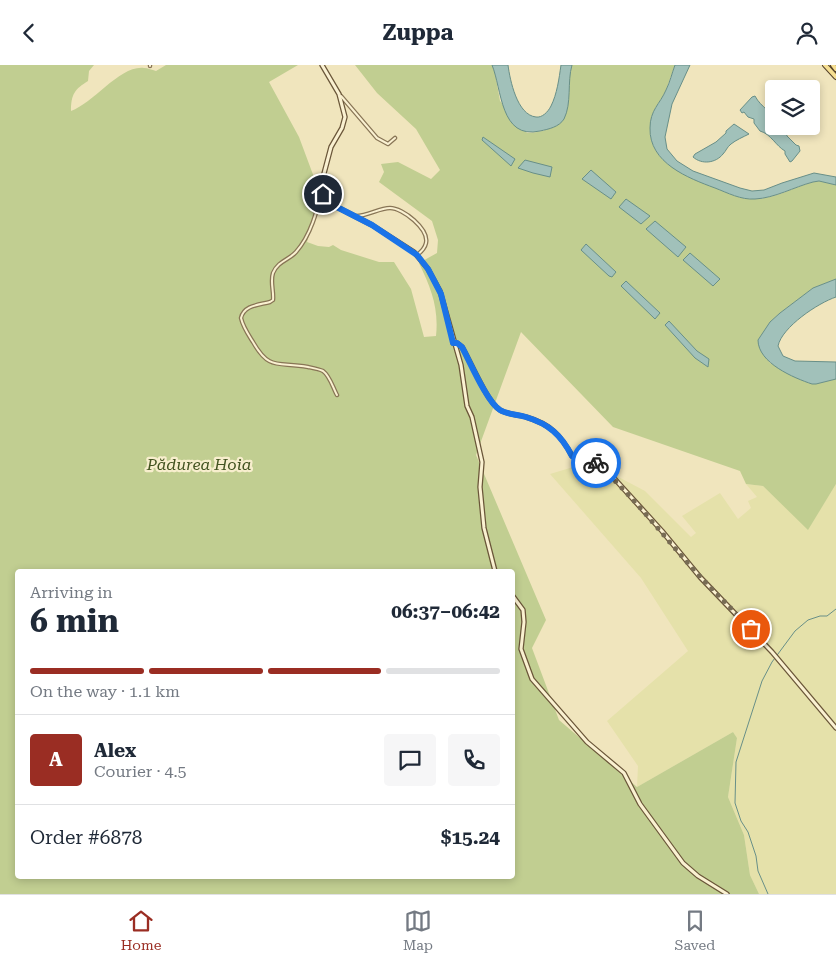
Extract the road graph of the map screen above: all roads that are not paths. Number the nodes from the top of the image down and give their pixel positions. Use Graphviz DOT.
graph roads {
  1 [pos="322,65"];
  2 [pos="825,65"];
  3 [pos="833,65"];
  4 [pos="836,69"];
  5 [pos="836,77"];
  6 [pos="339,94"];
  7 [pos="395,138"];
  8 [pos="322,190"];
  9 [pos="356,216"];
  10 [pos="417,255"];
  11 [pos="453,343"];
  12 [pos="337,395"];
  13 [pos="494,569"];
  14 [pos="515,599"];
  15 [pos="836,728"];
  16 [pos="727,894"];
  1 -- 6 [label="street"];
  2 -- 5 [label="main road"];
  3 -- 4 [label="main road"];
  6 -- 7 [label="street"];
  6 -- 8 [label="street"];
  8 -- 9 [label="street"];
  8 -- 12 [label="street"];
  9 -- 10 [label="street"];
  9 -- 10 [label="street"];
  10 -- 11 [label="street"];
  11 -- 13 [label="street"];
  11 -- 15 [label="street"];
  14 -- 16 [label="street"];
}
